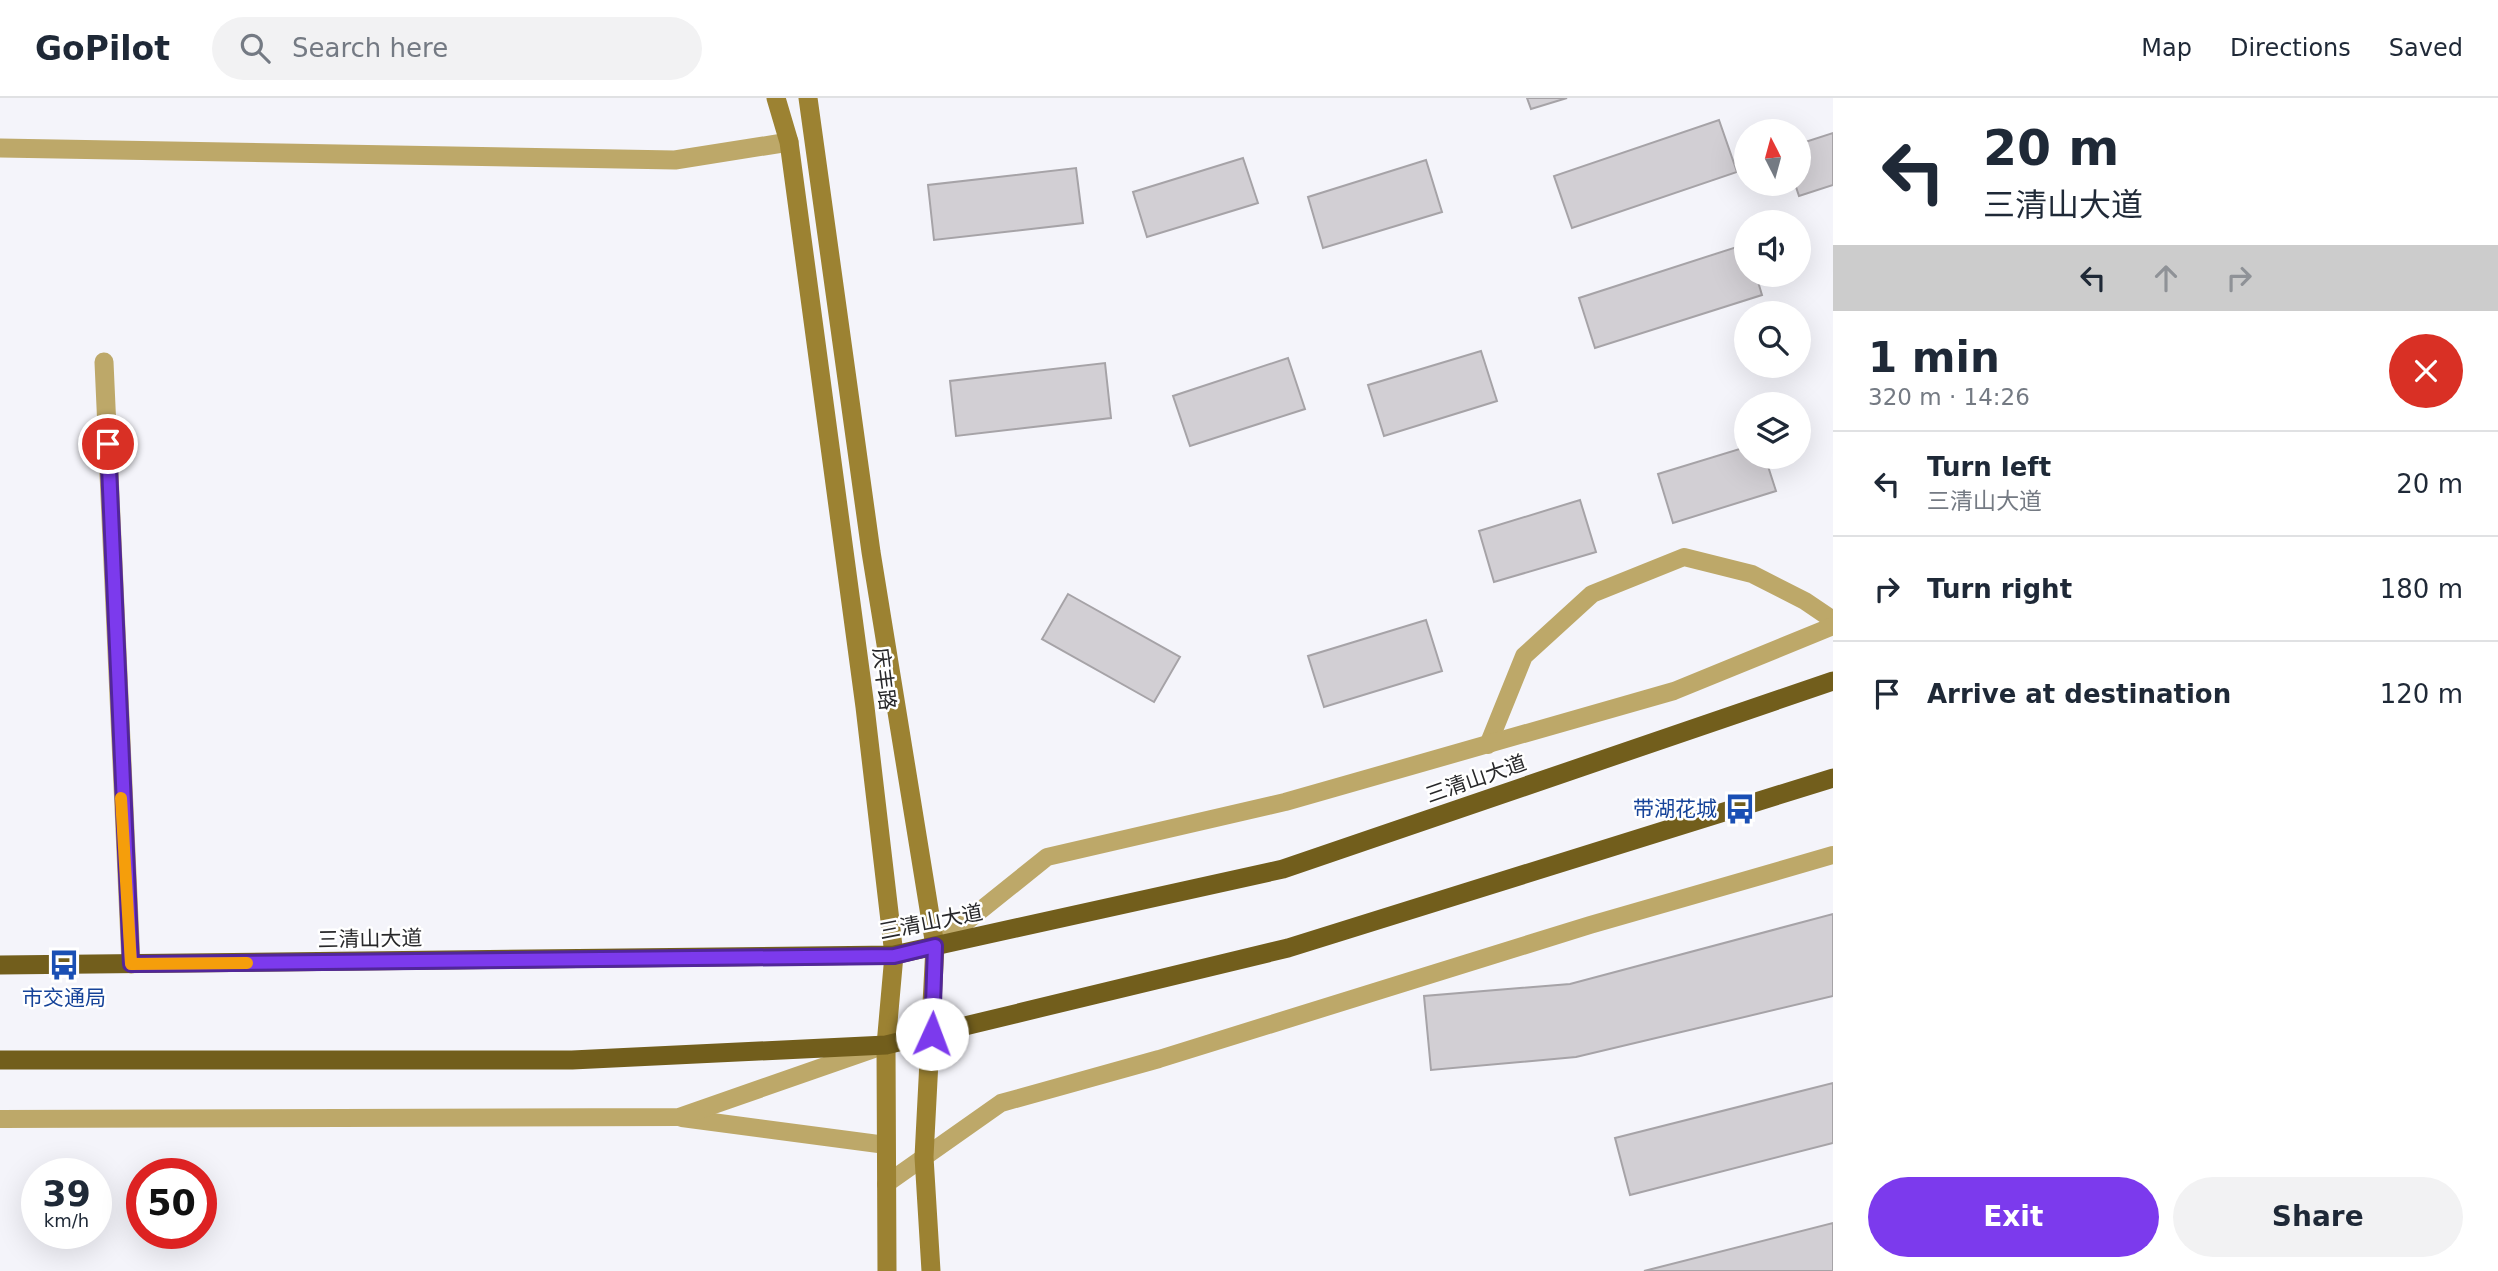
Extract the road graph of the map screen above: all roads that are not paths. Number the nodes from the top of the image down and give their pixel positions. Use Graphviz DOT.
graph roads {
  1 [pos="776,98"];
  2 [pos="808,98"];
  3 [pos="789,142"];
  4 [pos="0,148"];
  5 [pos="104,362"];
  6 [pos="1833,620"];
  7 [pos="1833,626"];
  8 [pos="1833,681"];
  9 [pos="1488,745"];
  10 [pos="1833,778"];
  11 [pos="1833,855"];
  12 [pos="935,946"];
  13 [pos="894,956"];
  14 [pos="131,964"];
  15 [pos="0,965"];
  16 [pos="932,1034"];
  17 [pos="886,1045"];
  18 [pos="0,1060"];
  19 [pos="679,1117"];
  20 [pos="0,1119"];
  21 [pos="886,1145"];
  22 [pos="924,1157"];
  23 [pos="886,1184"];
  24 [pos="887,1271"];
  25 [pos="931,1271"];
  1 -- 3 [label="main road, 庆丰路"];
  2 -- 12 [label="main road"];
  3 -- 4 [label="street"];
  3 -- 13 [label="main road, 庆丰路"];
  5 -- 14 [label="street"];
  6 -- 9 [label="lane"];
  7 -- 9 [label="lane"];
  8 -- 12 [label="highway, 三清山大道"];
  9 -- 12 [label="lane"];
  10 -- 16 [label="highway"];
  11 -- 22 [label="lane"];
  12 -- 13 [label="highway, 三清山大道"];
  12 -- 16 [label="main road"];
  13 -- 14 [label="highway, 三清山大道"];
  13 -- 17 [label="main road, 庆丰路"];
  14 -- 15 [label="highway, 三清山大道"];
  16 -- 17 [label="highway"];
  16 -- 22 [label="main road"];
  17 -- 18 [label="highway"];
  17 -- 19 [label="lane"];
  17 -- 21 [label="main road, 庆丰路"];
  19 -- 20 [label="lane"];
  19 -- 21 [label="lane"];
  21 -- 23 [label="main road, 庆丰路"];
  22 -- 23 [label="lane"];
  22 -- 25 [label="main road"];
  23 -- 24 [label="main road, 庆丰路"];
}
